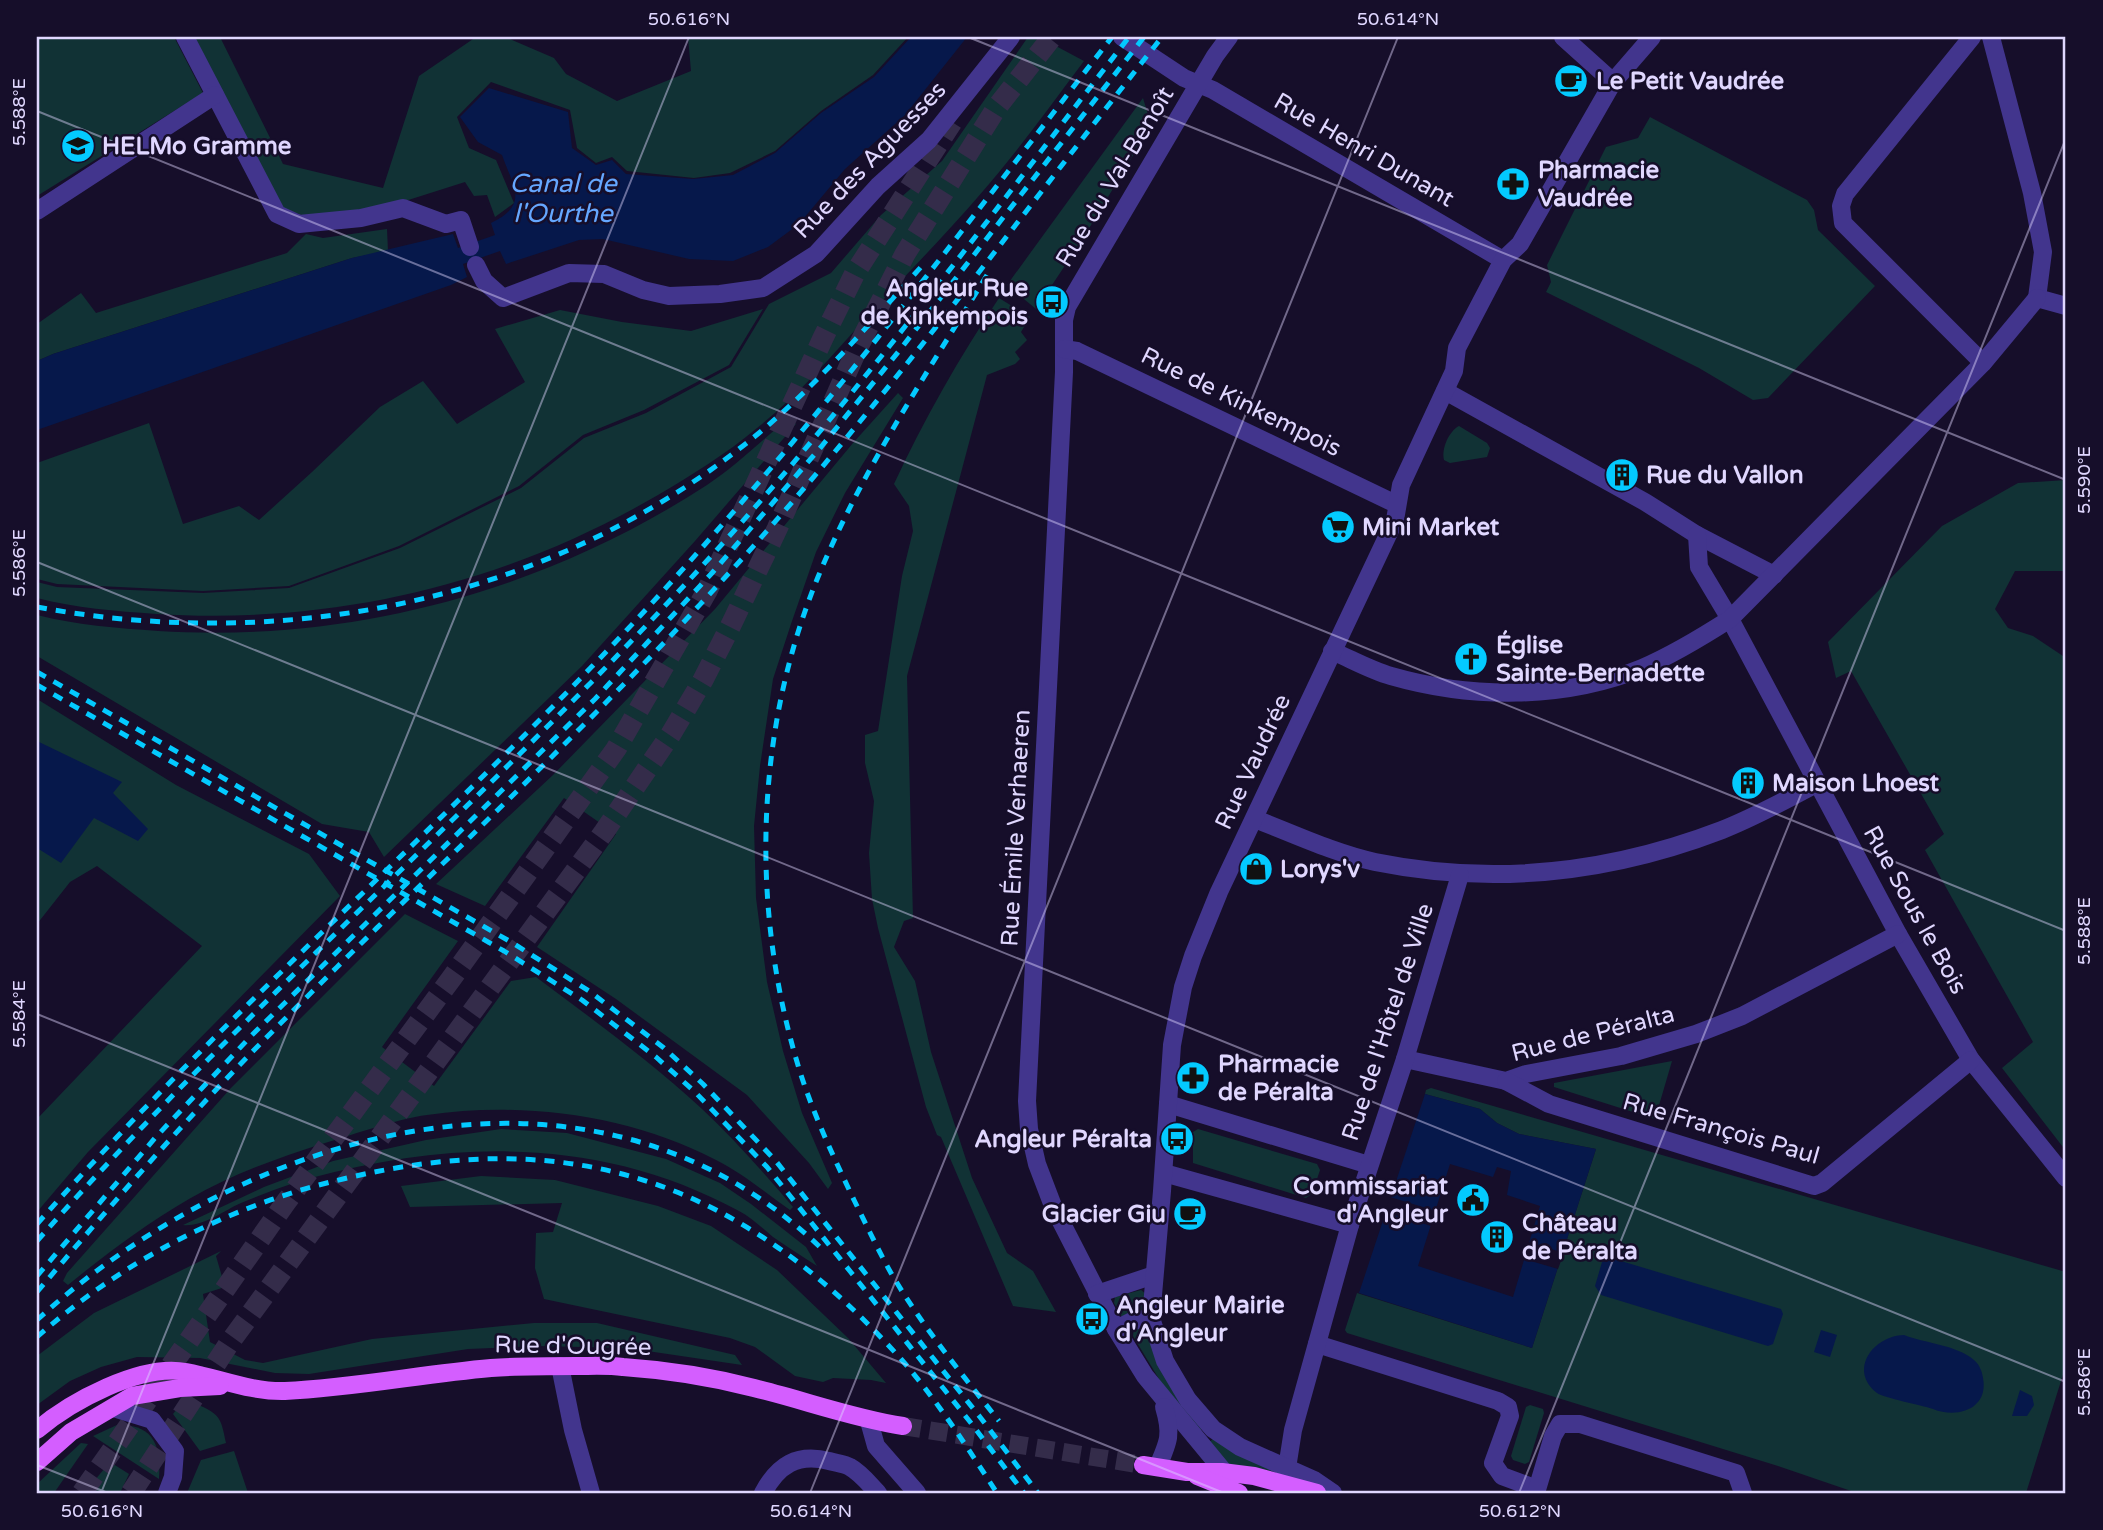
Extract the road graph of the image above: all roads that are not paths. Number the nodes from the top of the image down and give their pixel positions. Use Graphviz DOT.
graph roads {
  1 [pos="185,37"];
  2 [pos="1011,37"];
  3 [pos="1122,37"];
  4 [pos="1229,37"];
  5 [pos="1563,37"];
  6 [pos="1652,37"];
  7 [pos="1972,37"];
  8 [pos="1991,37"];
  9 [pos="1613,82"];
  10 [pos="1199,85"];
  11 [pos="215,95"];
  12 [pos="37,211"];
  13 [pos="470,247"];
  14 [pos="1503,260"];
  15 [pos="476,265"];
  16 [pos="2037,298"];
  17 [pos="2066,306"];
  18 [pos="1065,349"];
  19 [pos="1983,363"];
  20 [pos="1445,391"];
  21 [pos="1396,504"];
  22 [pos="1697,536"];
  23 [pos="1774,575"];
  24 [pos="1730,619"];
  25 [pos="1332,651"];
  26 [pos="1818,783"];
  27 [pos="1255,819"];
  28 [pos="1461,874"];
  29 [pos="1898,934"];
  30 [pos="1405,1059"];
  31 [pos="1971,1060"];
  32 [pos="1506,1082"];
  33 [pos="1168,1104"];
  34 [pos="1369,1165"];
  35 [pos="1164,1173"];
  36 [pos="2066,1178"];
  37 [pos="1349,1226"];
  38 [pos="1154,1275"];
  39 [pos="1097,1294"];
  40 [pos="1151,1318"];
  41 [pos="1116,1329"];
  42 [pos="1317,1344"];
  43 [pos="560,1366"];
  44 [pos="237,1385"];
  45 [pos="1161,1397"];
  46 [pos="113,1408"];
  47 [pos="869,1421"];
  48 [pos="903,1426"];
  49 [pos="37,1430"];
  50 [pos="37,1462"];
  51 [pos="1150,1465"];
  52 [pos="1287,1468"];
  53 [pos="1187,1472"];
  54 [pos="1222,1472"];
  55 [pos="1536,1491"];
  56 [pos="167,1493"];
  57 [pos="591,1493"];
  58 [pos="762,1493"];
  59 [pos="878,1493"];
  60 [pos="917,1493"];
  61 [pos="1239,1493"];
  62 [pos="1245,1493"];
  63 [pos="1317,1493"];
  64 [pos="1333,1493"];
  65 [pos="1743,1493"];
  1 -- 11 [label="street"];
  2 -- 15 [label="street, Rue des Aguesses"];
  3 -- 10 [label="street"];
  4 -- 10 [label="street, Rue du Val-Benoît"];
  5 -- 9 [label="street"];
  6 -- 9 [label="street, Rue Vaudrée"];
  7 -- 19 [label="street"];
  8 -- 16 [label="street"];
  9 -- 14 [label="street, Rue Vaudrée"];
  10 -- 14 [label="street, Rue Henri Dunant"];
  10 -- 18 [label="street, Rue du Val-Benoît"];
  11 -- 12 [label="street"];
  11 -- 13 [label="street"];
  14 -- 20 [label="street, Rue Vaudrée"];
  16 -- 17 [label="street"];
  16 -- 19 [label="street"];
  18 -- 21 [label="street, Rue de Kinkempois"];
  18 -- 39 [label="street, Rue Émile Verhaeren"];
  19 -- 23 [label="street"];
  20 -- 21 [label="street, Rue Vaudrée"];
  20 -- 22 [label="street"];
  21 -- 25 [label="street, Rue Vaudrée"];
  22 -- 23 [label="street"];
  22 -- 24 [label="street, Rue Sous le Bois"];
  23 -- 24 [label="street"];
  24 -- 25 [label="street"];
  24 -- 26 [label="street, Rue Sous le Bois"];
  25 -- 27 [label="street, Rue Vaudrée"];
  26 -- 28 [label="street"];
  26 -- 29 [label="street, Rue Sous le Bois"];
  27 -- 28 [label="street"];
  27 -- 33 [label="street, Rue Vaudrée"];
  28 -- 30 [label="street, Rue de l'Hôtel de Ville"];
  29 -- 31 [label="street, Rue Sous le Bois"];
  29 -- 32 [label="street, Rue de Péralta"];
  30 -- 32 [label="street, Rue de Péralta"];
  30 -- 34 [label="street, Rue de l'Hôtel de Ville"];
  31 -- 32 [label="street, Rue François Paul"];
  31 -- 36 [label="street, Rue Sous le Bois"];
  33 -- 34 [label="street"];
  33 -- 35 [label="street, Rue Vaudrée"];
  34 -- 37 [label="street, Rue de l'Hôtel de Ville"];
  35 -- 37 [label="street"];
  35 -- 38 [label="street, Rue Vaudrée"];
  37 -- 42 [label="street, Rue de l'Hôtel de Ville"];
  38 -- 39 [label="street"];
  38 -- 40 [label="street, Rue Vaudrée"];
  39 -- 41 [label="street, Rue Émile Verhaeren"];
  40 -- 41 [label="street"];
  40 -- 52 [label="street, Rue Vaudrée"];
  41 -- 45 [label="street, Rue Émile Verhaeren"];
  42 -- 52 [label="street, Rue de l'Hôtel de Ville"];
  42 -- 55 [label="street"];
  43 -- 44 [label="main road, Rue d'Ougrée"];
  43 -- 47 [label="main road, Rue d'Ougrée"];
  43 -- 57 [label="street"];
  44 -- 46 [label="main road, Rue d'Ougrée"];
  44 -- 49 [label="main road, Rue d'Ougrée"];
  45 -- 51 [label="street, Rue Émile Verhaeren"];
  45 -- 54 [label="street, Rue Émile Verhaeren"];
  46 -- 50 [label="main road, Rue d'Ougrée"];
  46 -- 56 [label="street"];
  47 -- 48 [label="main road, Rue d'Ougrée"];
  47 -- 60 [label="street"];
  51 -- 53 [label="main road"];
  52 -- 64 [label="street, Rue Vaudrée"];
  53 -- 54 [label="main road"];
  53 -- 61 [label="main road"];
  54 -- 62 [label="street, Rue Émile Verhaeren"];
  54 -- 63 [label="main road"];
  55 -- 65 [label="street"];
  58 -- 59 [label="street"];
}
